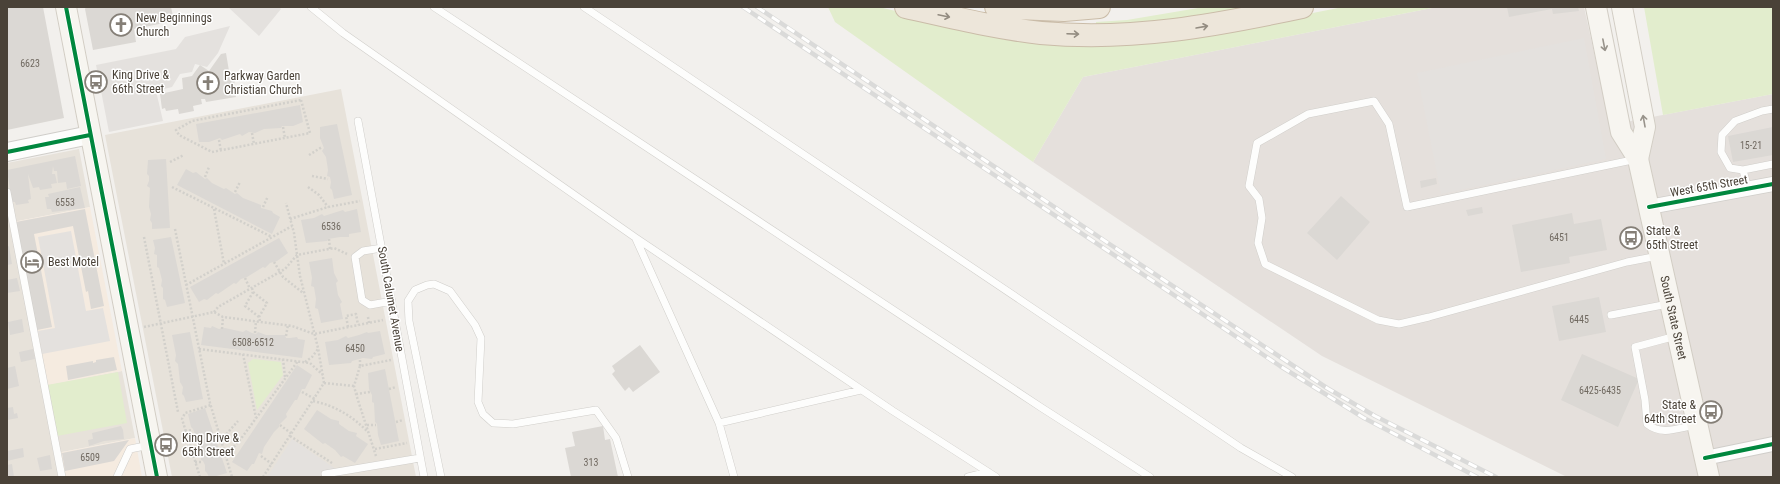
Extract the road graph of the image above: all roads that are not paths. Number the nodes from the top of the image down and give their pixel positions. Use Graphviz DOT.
graph roads {
  1 [pos="66,7"];
  2 [pos="311,7"];
  3 [pos="434,7"];
  4 [pos="584,7"];
  5 [pos="906,7"];
  6 [pos="996,7"];
  7 [pos="1099,7"];
  8 [pos="1302,7"];
  9 [pos="1596,7"];
  10 [pos="1622,7"];
  11 [pos="1773,109"];
  12 [pos="358,121"];
  13 [pos="90,135"];
  14 [pos="7,152"];
  15 [pos="1638,159"];
  16 [pos="1773,164"];
  17 [pos="1743,170"];
  18 [pos="1773,184"];
  19 [pos="1748,189"];
  20 [pos="7,192"];
  21 [pos="1649,207"];
  22 [pos="636,238"];
  23 [pos="382,248"];
  24 [pos="1660,256"];
  25 [pos="392,301"];
  26 [pos="1670,303"];
  27 [pos="1611,316"];
  28 [pos="1678,336"];
  29 [pos="861,390"];
  30 [pos="719,423"];
  31 [pos="1698,425"];
  32 [pos="1773,444"];
  33 [pos="150,445"];
  34 [pos="420,458"];
  35 [pos="1705,458"];
  36 [pos="988,472"];
  37 [pos="325,474"];
  38 [pos="62,477"];
  39 [pos="117,477"];
  40 [pos="157,477"];
  41 [pos="424,477"];
  42 [pos="441,477"];
  43 [pos="628,477"];
  44 [pos="734,477"];
  45 [pos="968,477"];
  46 [pos="996,477"];
  47 [pos="1150,477"];
  48 [pos="1292,477"];
  49 [pos="1709,477"];
  1 -- 13 [label="main road"];
  2 -- 22 [label="lane"];
  3 -- 47 [label="lane"];
  4 -- 48 [label="lane"];
  5 -- 8 [label="highway, one-way"];
  6 -- 7 [label="highway"];
  9 -- 15 [label="main road, South State Street, one-way"];
  15 -- 10 [label="main road, South State Street, one-way"];
  11 -- 17 [label="lane"];
  12 -- 23 [label="lane, South Calumet Avenue"];
  13 -- 14 [label="street"];
  13 -- 33 [label="main road"];
  15 -- 21 [label="main road, South State Street"];
  15 -- 24 [label="lane"];
  16 -- 17 [label="lane"];
  17 -- 19 [label="lane"];
  18 -- 19 [label="street, West 65th Street"];
  19 -- 21 [label="street, West 65th Street"];
  20 -- 38 [label="lane"];
  21 -- 24 [label="main road, South State Street"];
  22 -- 29 [label="lane"];
  22 -- 30 [label="lane"];
  23 -- 25 [label="lane, South Calumet Avenue"];
  23 -- 25 [label="lane"];
  24 -- 26 [label="main road, South State Street"];
  25 -- 34 [label="lane, South Calumet Avenue"];
  26 -- 27 [label="lane"];
  26 -- 28 [label="main road, South State Street"];
  28 -- 31 [label="main road, South State Street"];
  28 -- 31 [label="lane"];
  29 -- 30 [label="lane"];
  29 -- 36 [label="lane"];
  30 -- 44 [label="lane"];
  31 -- 35 [label="main road, South State Street"];
  32 -- 35 [label="street"];
  33 -- 39 [label="lane"];
  33 -- 40 [label="main road"];
  34 -- 37 [label="lane"];
  34 -- 41 [label="lane, South Calumet Avenue"];
  35 -- 49 [label="main road, South State Street"];
  36 -- 45 [label="lane"];
  36 -- 46 [label="lane"];
  42 -- 43 [label="lane"];
}
